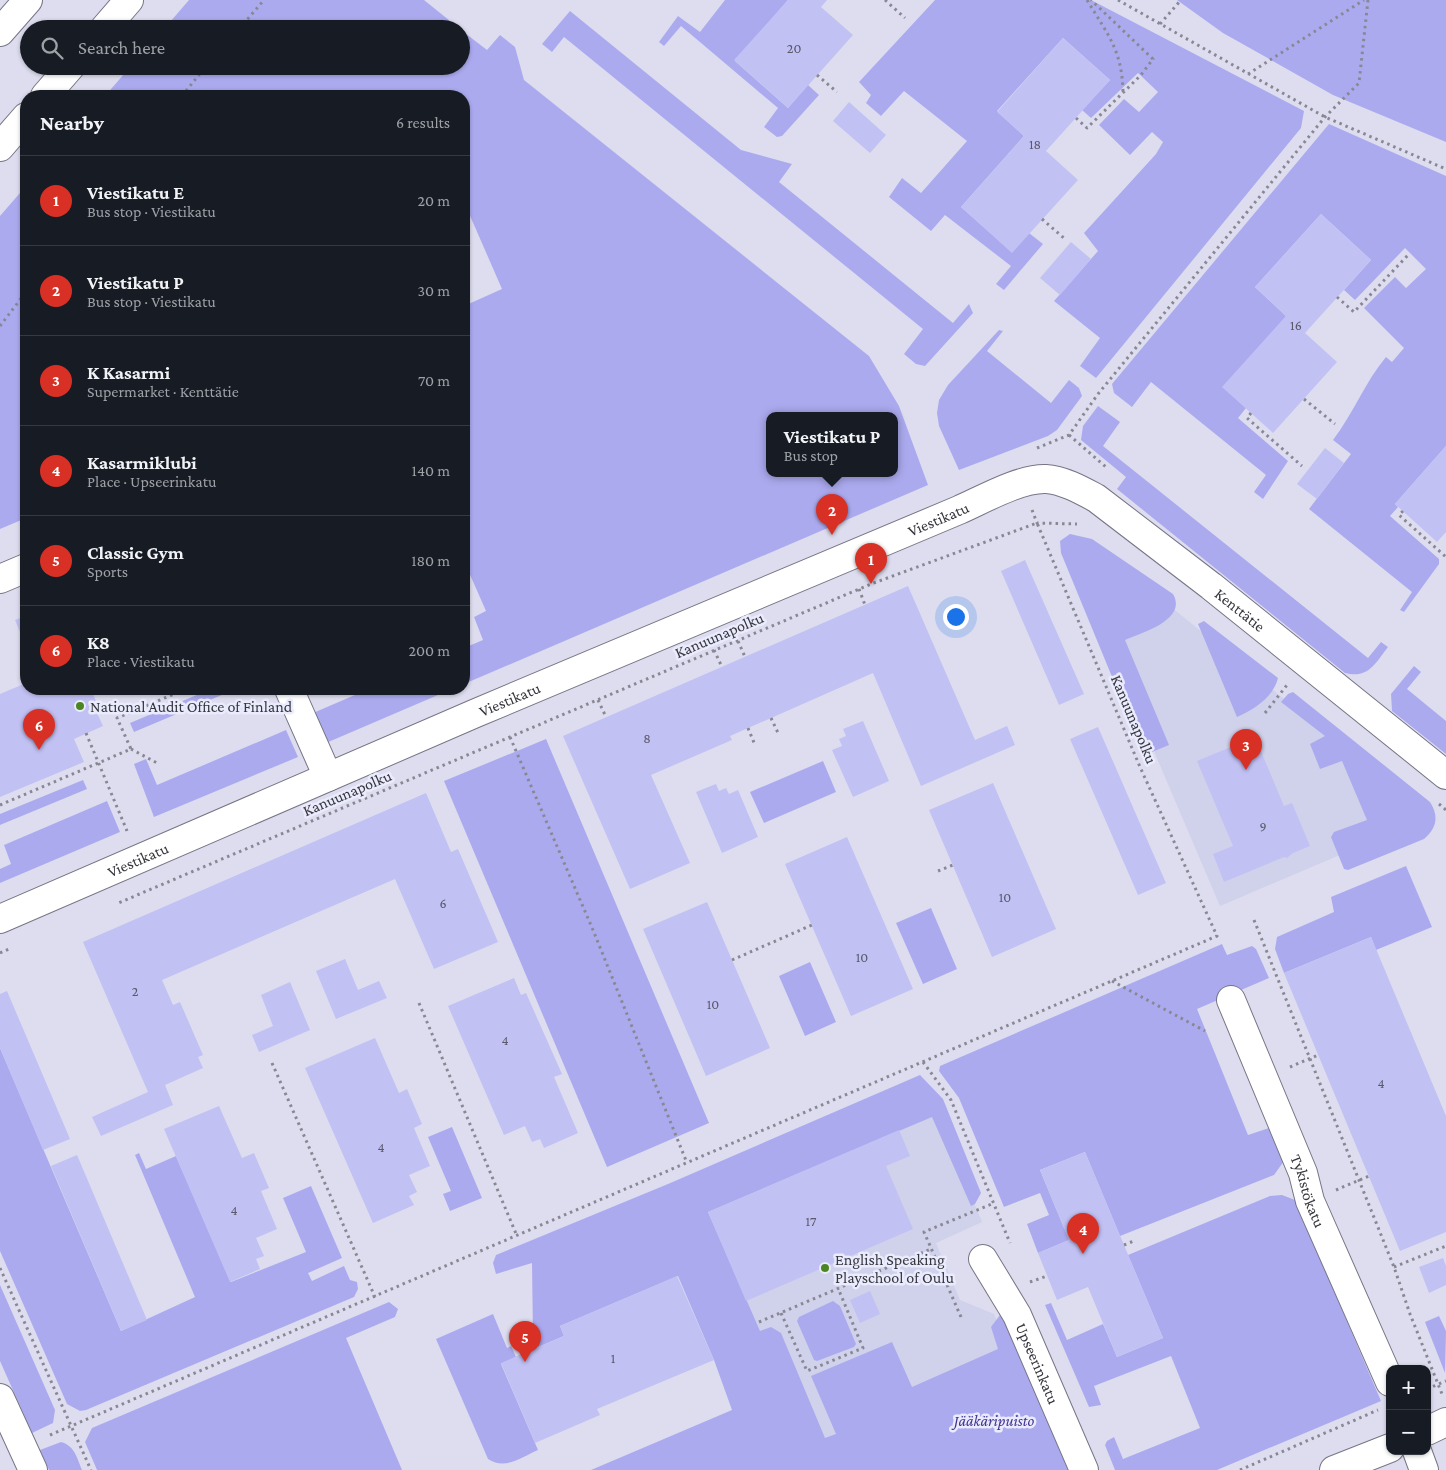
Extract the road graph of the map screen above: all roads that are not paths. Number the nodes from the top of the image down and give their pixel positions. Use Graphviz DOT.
graph roads {
  1 [pos="28,0"];
  2 [pos="129,0"];
  3 [pos="112,20"];
  4 [pos="0,32"];
  5 [pos="63,75"];
  6 [pos="49,90"];
  7 [pos="20,124"];
  8 [pos="0,147"];
  9 [pos="1020,484"];
  10 [pos="20,571"];
  11 [pos="0,579"];
  12 [pos="292,695"];
  13 [pos="1446,775"];
  14 [pos="328,777"];
  15 [pos="0,919"];
  16 [pos="1231,1000"];
  17 [pos="983,1258"];
  18 [pos="1386,1373"];
  19 [pos="0,1398"];
  20 [pos="1446,1422"];
  21 [pos="1431,1429"];
  22 [pos="1386,1450"];
  23 [pos="1418,1455"];
  24 [pos="33,1470"];
  25 [pos="1084,1470"];
  26 [pos="1334,1470"];
  27 [pos="1424,1470"];
  1 -- 4 [label="main road"];
  2 -- 3 [label="main road"];
  5 -- 6 [label="main road"];
  7 -- 8 [label="main road"];
  9 -- 13 [label="main road, Kenttätie"];
  9 -- 14 [label="main road, Viestikatu"];
  10 -- 11 [label="main road"];
  12 -- 14 [label="main road"];
  14 -- 15 [label="main road, Viestikatu"];
  16 -- 18 [label="main road, Tykistökatu"];
  17 -- 25 [label="main road, Upseerinkatu"];
  19 -- 24 [label="main road"];
  20 -- 21 [label="main road"];
  22 -- 26 [label="main road"];
  23 -- 27 [label="main road"];
}
